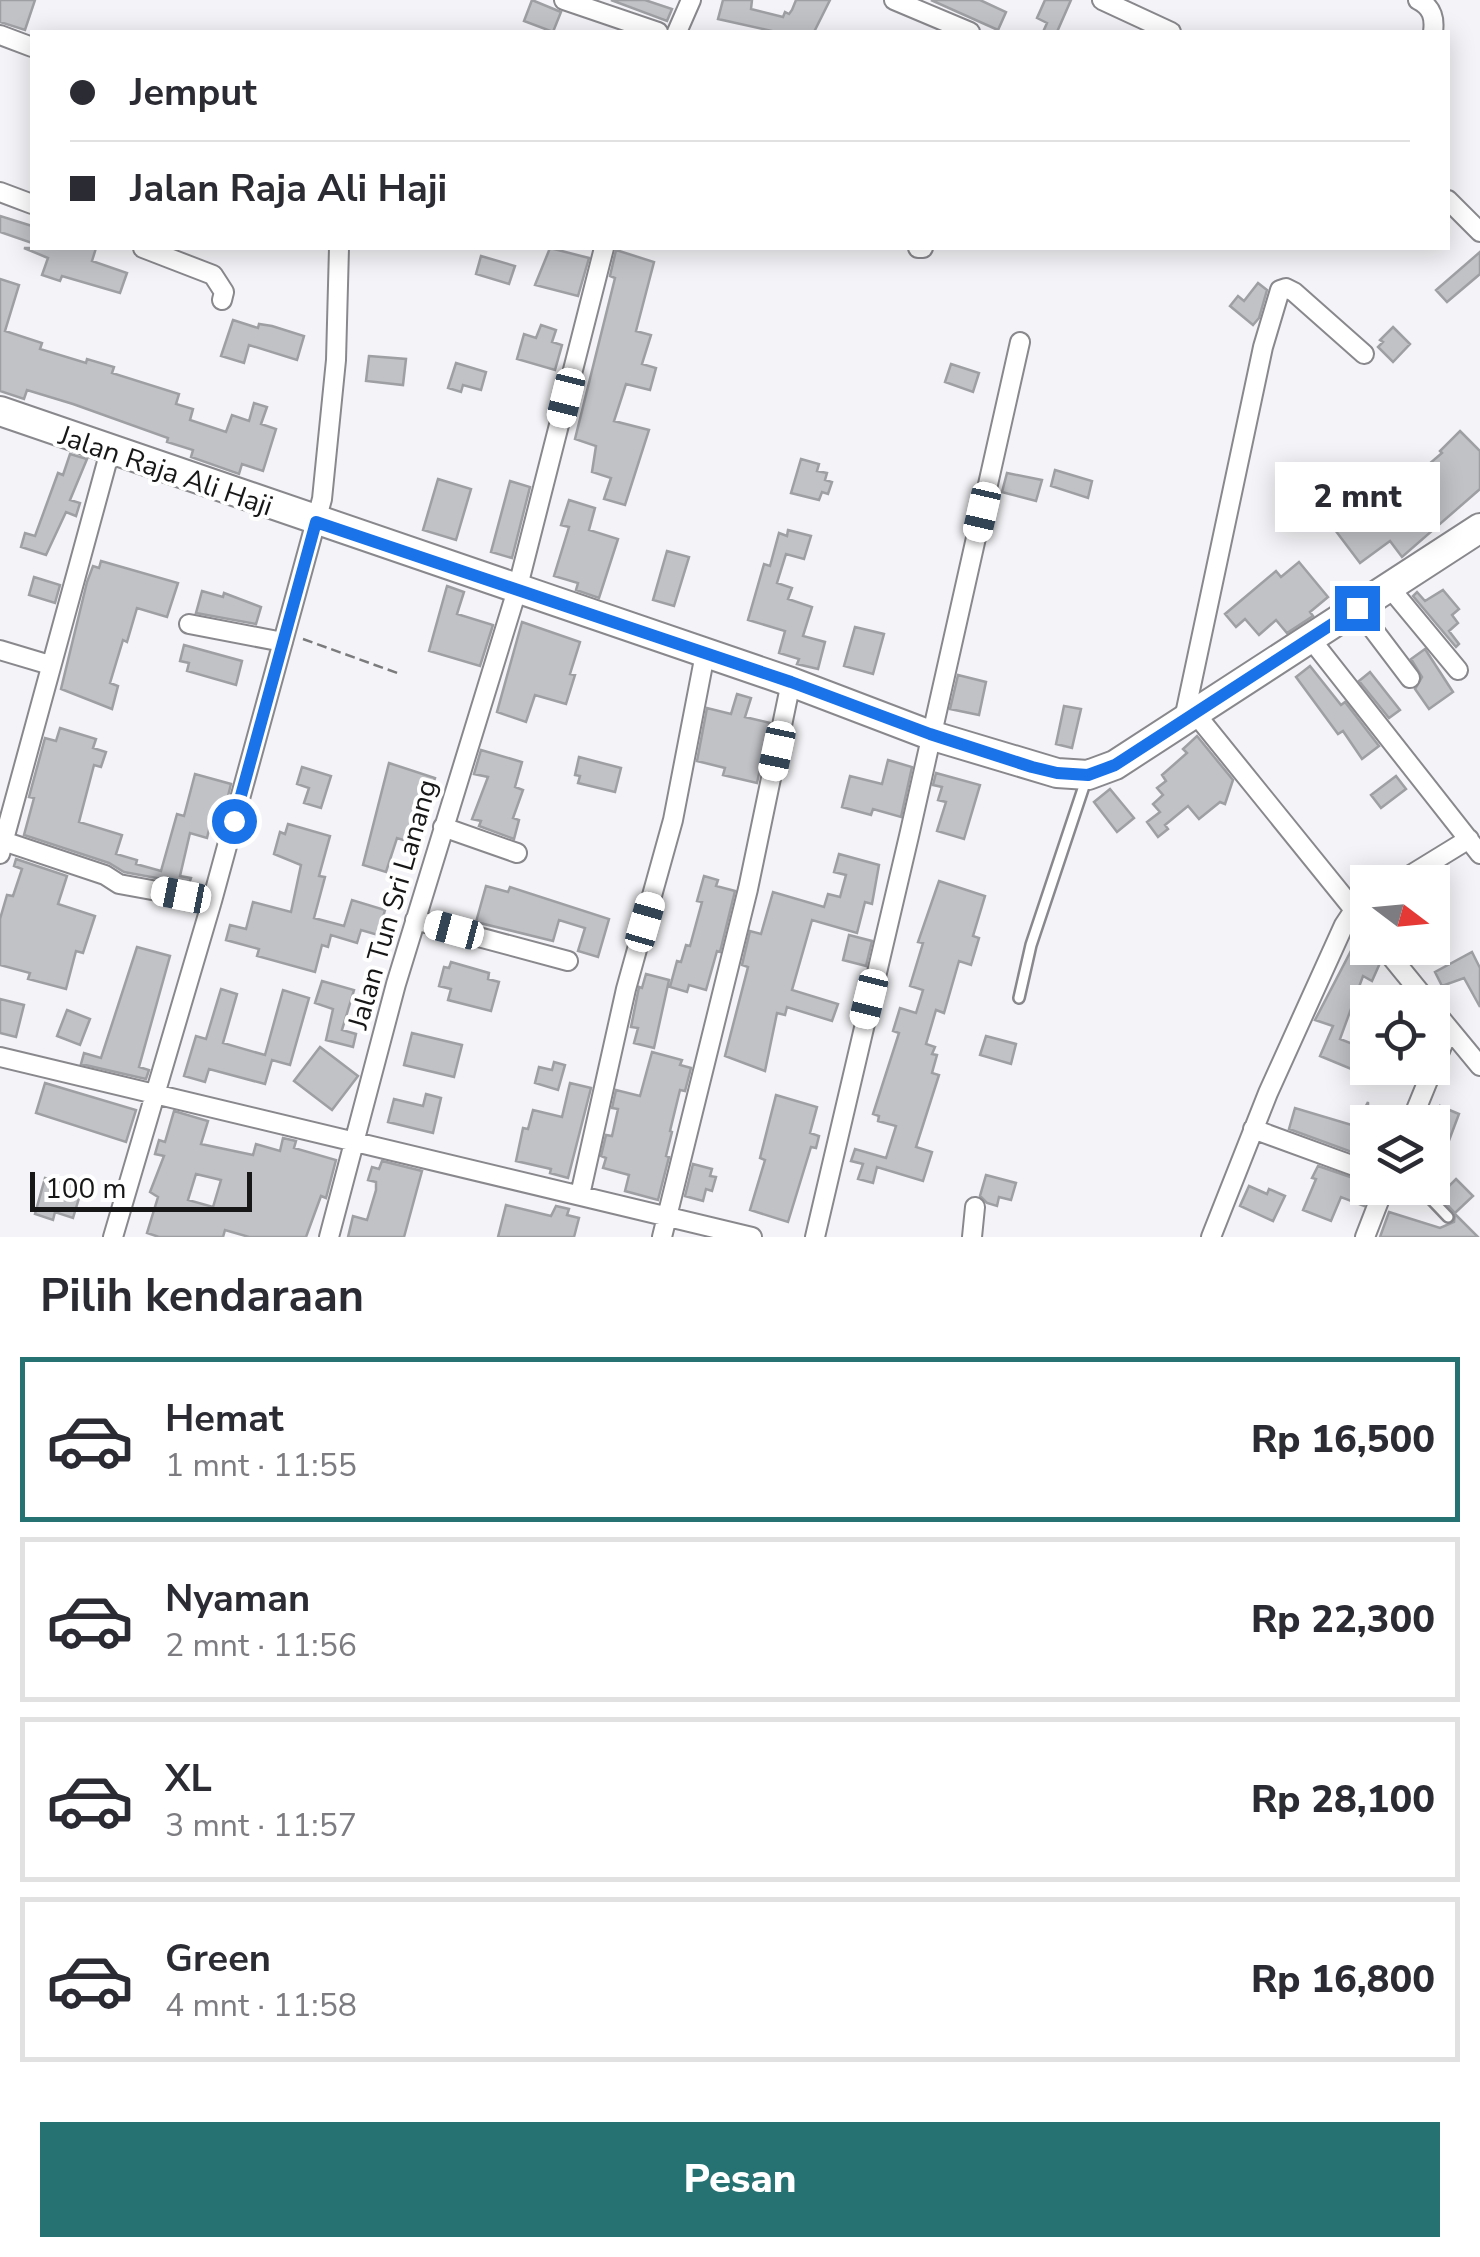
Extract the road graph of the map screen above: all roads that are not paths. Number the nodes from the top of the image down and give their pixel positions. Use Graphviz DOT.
graph roads {
  1 [pos="564,0"];
  2 [pos="691,0"];
  3 [pos="894,0"];
  4 [pos="1102,0"];
  5 [pos="1418,0"];
  6 [pos="652,30"];
  7 [pos="677,30"];
  8 [pos="965,30"];
  9 [pos="1167,30"];
  10 [pos="1433,30"];
  11 [pos="0,36"];
  12 [pos="30,46"];
  13 [pos="0,192"];
  14 [pos="1450,202"];
  15 [pos="30,203"];
  16 [pos="1480,232"];
  17 [pos="149,250"];
  18 [pos="339,250"];
  19 [pos="603,250"];
  20 [pos="222,300"];
  21 [pos="1020,342"];
  22 [pos="1364,354"];
  23 [pos="0,412"];
  24 [pos="110,452"];
  25 [pos="327,525"];
  26 [pos="1480,528"];
  27 [pos="1390,588"];
  28 [pos="516,590"];
  29 [pos="1357,608"];
  30 [pos="189,624"];
  31 [pos="285,638"];
  32 [pos="1310,638"];
  33 [pos="0,650"];
  34 [pos="705,654"];
  35 [pos="50,666"];
  36 [pos="1458,670"];
  37 [pos="1410,678"];
  38 [pos="791,682"];
  39 [pos="1189,716"];
  40 [pos="930,734"];
  41 [pos="1088,775"];
  42 [pos="443,828"];
  43 [pos="2,847"];
  44 [pos="1474,847"];
  45 [pos="517,853"];
  46 [pos="1435,865"];
  47 [pos="1350,894"];
  48 [pos="212,901"];
  49 [pos="415,920"];
  50 [pos="1350,922"];
  51 [pos="568,961"];
  52 [pos="1398,965"];
  53 [pos="1414,985"];
  54 [pos="1020,998"];
  55 [pos="1450,1031"];
  56 [pos="0,1057"];
  57 [pos="1480,1066"];
  58 [pos="156,1096"];
  59 [pos="1253,1129"];
  60 [pos="353,1141"];
  61 [pos="1350,1164"];
  62 [pos="580,1196"];
  63 [pos="1377,1205"];
  64 [pos="1437,1205"];
  65 [pos="975,1208"];
  66 [pos="1448,1216"];
  67 [pos="666,1217"];
  68 [pos="113,1237"];
  69 [pos="329,1237"];
  70 [pos="662,1237"];
  71 [pos="752,1237"];
  72 [pos="815,1237"];
  73 [pos="972,1237"];
  74 [pos="1211,1237"];
  75 [pos="1365,1237"];
  1 -- 6 [label="street"];
  2 -- 7 [label="street"];
  3 -- 8 [label="street"];
  4 -- 9 [label="street"];
  5 -- 10 [label="street"];
  11 -- 12 [label="street"];
  13 -- 15 [label="street"];
  14 -- 16 [label="street"];
  17 -- 20 [label="street"];
  18 -- 25 [label="street"];
  19 -- 28 [label="street, Jalan Tun Sri Lanang"];
  21 -- 40 [label="street"];
  22 -- 39 [label="street"];
  23 -- 24 [label="main road, Jalan Raja Ali Haji"];
  24 -- 25 [label="main road, Jalan Raja Ali Haji"];
  24 -- 35 [label="street"];
  25 -- 28 [label="main road, Jalan Raja Ali Haji"];
  25 -- 31 [label="street"];
  26 -- 27 [label="main road"];
  27 -- 29 [label="main road"];
  27 -- 36 [label="street"];
  28 -- 34 [label="main road, Jalan Raja Ali Haji"];
  28 -- 42 [label="street, Jalan Tun Sri Lanang"];
  29 -- 32 [label="main road"];
  29 -- 37 [label="street"];
  30 -- 31 [label="street"];
  31 -- 48 [label="street"];
  32 -- 39 [label="main road"];
  32 -- 44 [label="street"];
  33 -- 35 [label="street"];
  34 -- 38 [label="main road, Jalan Raja Ali Haji"];
  34 -- 62 [label="street"];
  35 -- 43 [label="street"];
  38 -- 40 [label="main road, Jalan Raja Ali Haji"];
  38 -- 67 [label="street"];
  39 -- 41 [label="main road"];
  39 -- 47 [label="street"];
  40 -- 41 [label="main road, Jalan Raja Ali Haji"];
  40 -- 72 [label="street"];
  41 -- 54 [label="lane"];
  42 -- 45 [label="street"];
  42 -- 49 [label="street, Jalan Tun Sri Lanang"];
  43 -- 48 [label="street"];
  44 -- 46 [label="street"];
  48 -- 58 [label="street"];
  49 -- 51 [label="street"];
  49 -- 60 [label="street, Jalan Tun Sri Lanang"];
  50 -- 59 [label="street"];
  52 -- 53 [label="street"];
  55 -- 57 [label="street"];
  56 -- 58 [label="street"];
  58 -- 60 [label="street"];
  58 -- 68 [label="street"];
  59 -- 61 [label="street"];
  59 -- 74 [label="street"];
  60 -- 62 [label="street"];
  60 -- 69 [label="street, Jalan Tun Sri Lanang"];
  62 -- 67 [label="street"];
  63 -- 75 [label="street"];
  64 -- 66 [label="lane"];
  65 -- 73 [label="street"];
  67 -- 70 [label="street"];
  67 -- 71 [label="street"];
}
